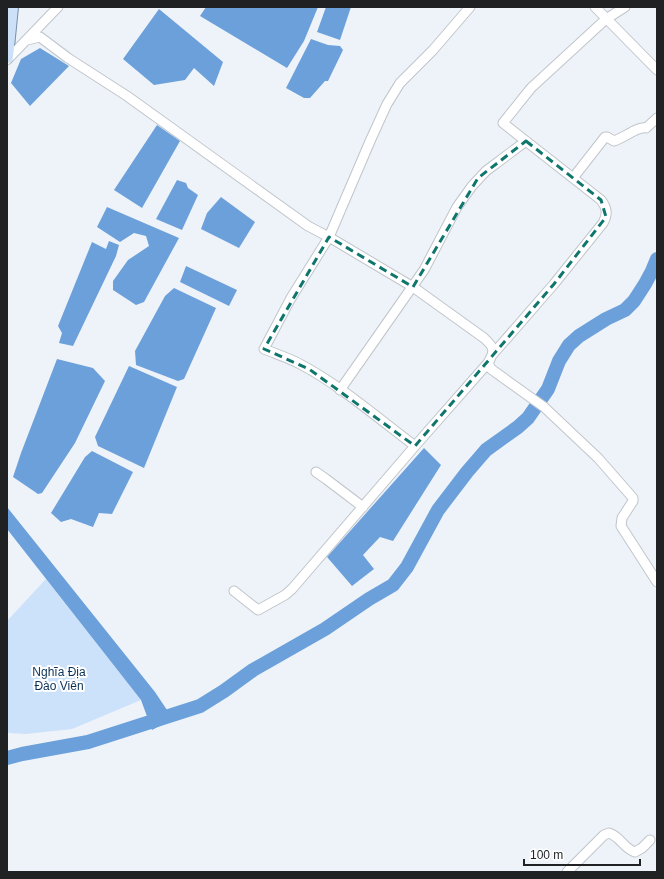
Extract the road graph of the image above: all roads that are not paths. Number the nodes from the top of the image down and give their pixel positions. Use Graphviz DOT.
graph roads {
  1 [pos="12,7"];
  2 [pos="58,7"];
  3 [pos="470,7"];
  4 [pos="595,7"];
  5 [pos="625,7"];
  6 [pos="606,19"];
  7 [pos="27,40"];
  8 [pos="7,57"];
  9 [pos="7,60"];
  10 [pos="657,70"];
  11 [pos="657,118"];
  12 [pos="526,141"];
  13 [pos="573,178"];
  14 [pos="329,237"];
  15 [pos="413,287"];
  16 [pos="493,354"];
  17 [pos="488,363"];
  18 [pos="340,390"];
  19 [pos="415,446"];
  20 [pos="316,472"];
  21 [pos="362,507"];
  22 [pos="657,582"];
  23 [pos="234,591"];
  24 [pos="650,840"];
  25 [pos="567,872"];
  1 -- 8 [label="main road"];
  2 -- 7 [label="street"];
  3 -- 14 [label="street"];
  4 -- 6 [label="street"];
  5 -- 6 [label="street"];
  6 -- 10 [label="street"];
  6 -- 12 [label="street"];
  7 -- 9 [label="street"];
  7 -- 14 [label="street"];
  11 -- 13 [label="street"];
  12 -- 13 [label="street"];
  12 -- 15 [label="street"];
  13 -- 16 [label="street"];
  14 -- 15 [label="street"];
  14 -- 18 [label="street"];
  15 -- 16 [label="street"];
  15 -- 18 [label="street"];
  16 -- 17 [label="street"];
  17 -- 19 [label="street"];
  17 -- 22 [label="street"];
  18 -- 19 [label="street"];
  19 -- 21 [label="street"];
  20 -- 21 [label="street"];
  21 -- 23 [label="street"];
  24 -- 25 [label="street"];
}
